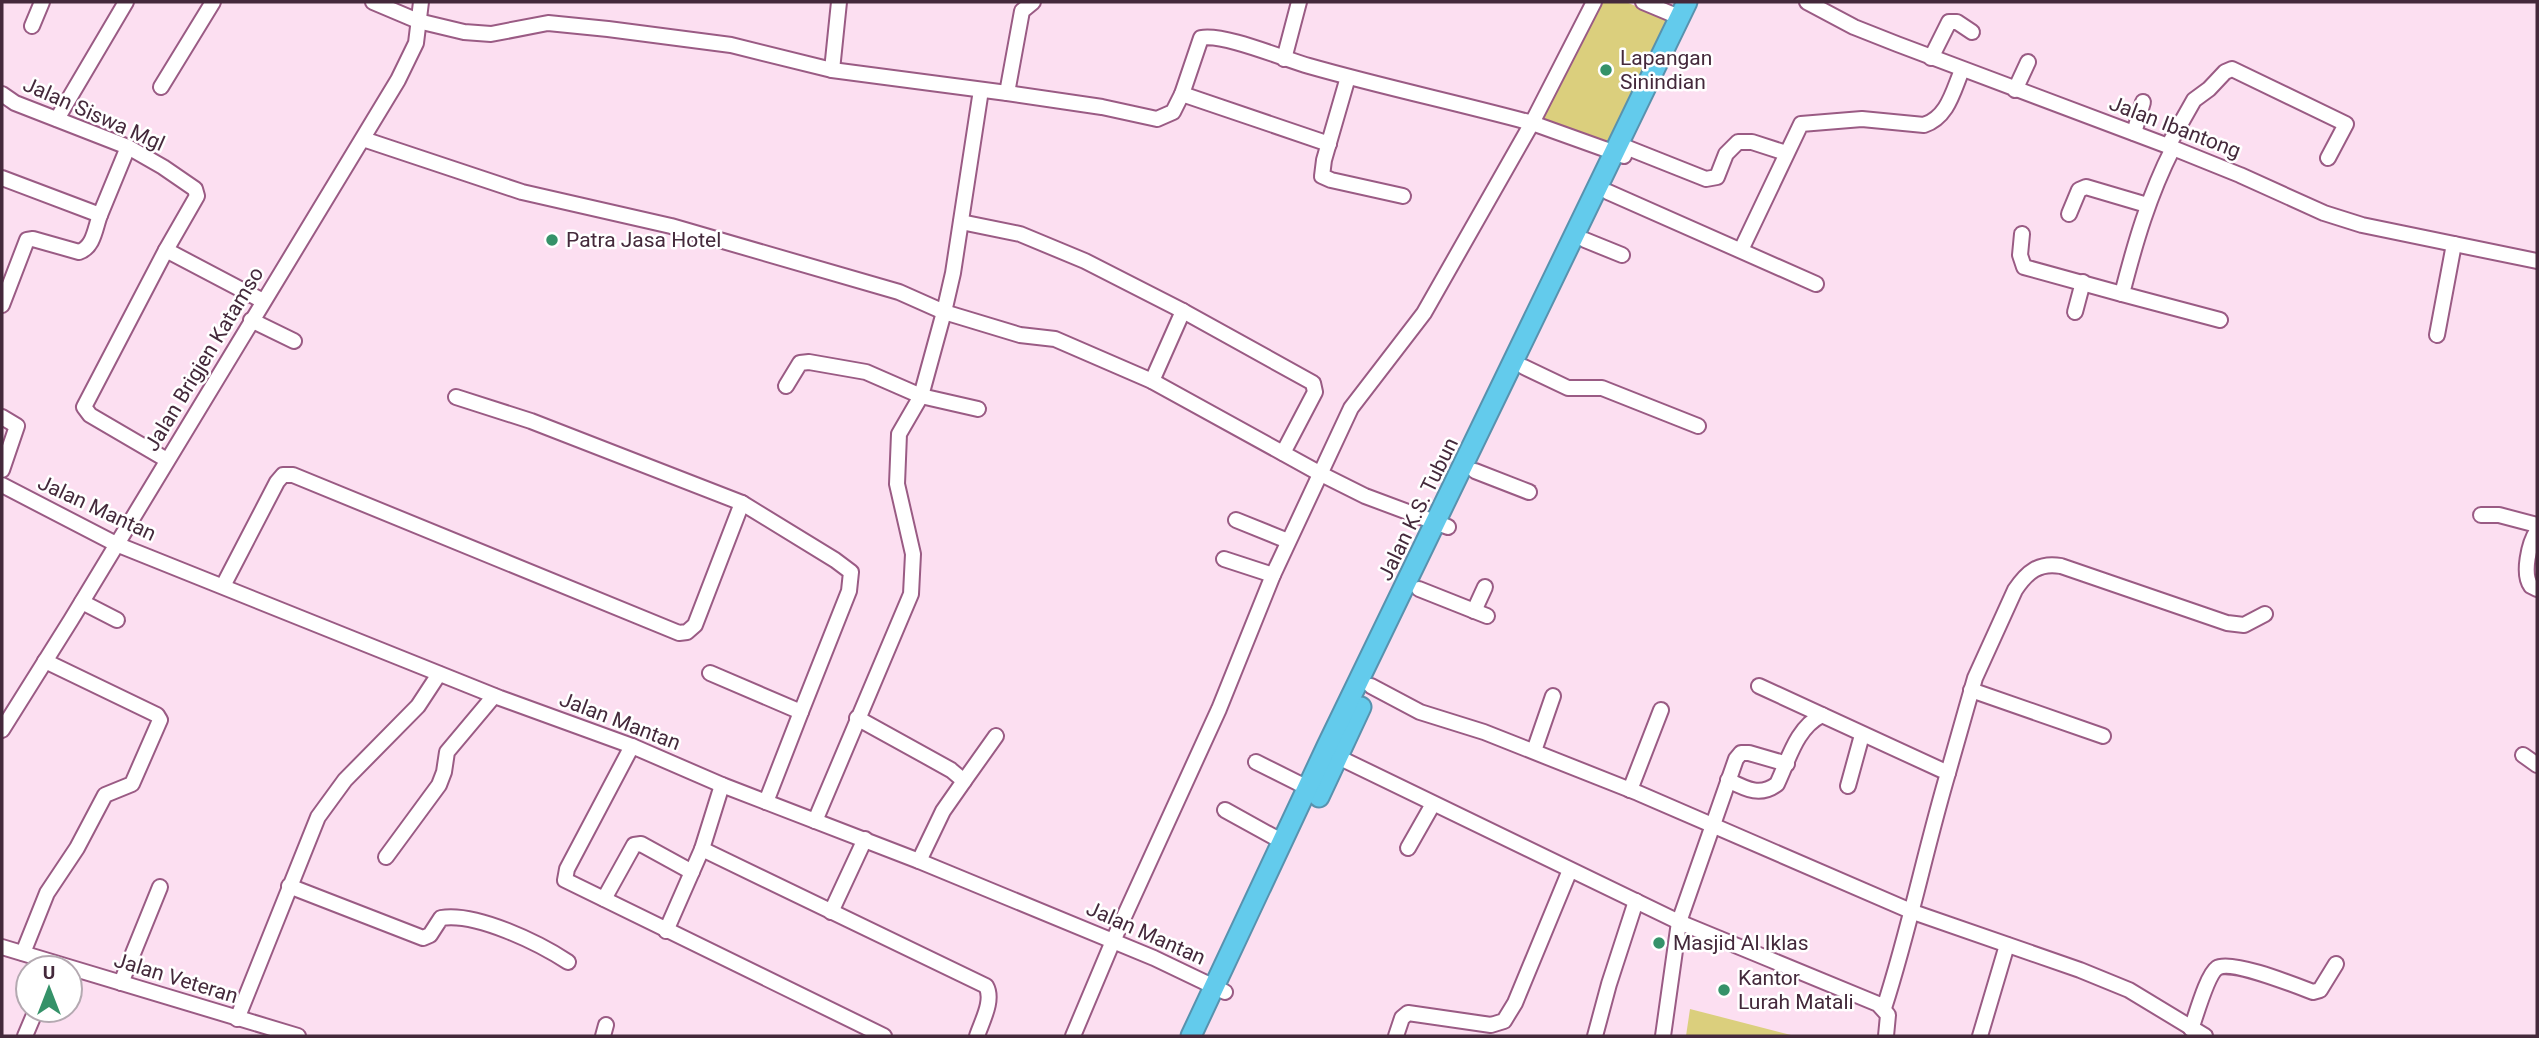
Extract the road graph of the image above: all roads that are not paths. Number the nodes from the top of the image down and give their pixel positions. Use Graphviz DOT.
graph roads {
  1 [pos="42,2"];
  2 [pos="126,2"];
  3 [pos="213,2"];
  4 [pos="373,2"];
  5 [pos="421,2"];
  6 [pos="839,2"];
  7 [pos="1033,2"];
  8 [pos="1299,2"];
  9 [pos="1594,2"];
  10 [pos="1643,2"];
  11 [pos="1698,2"];
  12 [pos="1807,2"];
  13 [pos="1683,9"];
  14 [pos="418,21"];
  15 [pos="32,26"];
  16 [pos="1972,32"];
  17 [pos="1931,58"];
  18 [pos="1284,59"];
  19 [pos="2028,62"];
  20 [pos="832,70"];
  21 [pos="1962,70"];
  22 [pos="1348,77"];
  23 [pos="161,88"];
  24 [pos="981,90"];
  25 [pos="2015,90"];
  26 [pos="1007,93"];
  27 [pos="2,94"];
  28 [pos="1182,94"];
  29 [pos="2143,102"];
  30 [pos="57,119"];
  31 [pos="1532,123"];
  32 [pos="2134,133"];
  33 [pos="363,139"];
  34 [pos="1329,144"];
  35 [pos="128,147"];
  36 [pos="2170,147"];
  37 [pos="1622,152"];
  38 [pos="1786,153"];
  39 [pos="2328,158"];
  40 [pos="2,178"];
  41 [pos="1608,192"];
  42 [pos="1402,196"];
  43 [pos="2147,205"];
  44 [pos="2069,214"];
  45 [pos="100,215"];
  46 [pos="961,222"];
  47 [pos="2022,234"];
  48 [pos="1585,240"];
  49 [pos="2454,244"];
  50 [pos="166,250"];
  51 [pos="1741,250"];
  52 [pos="1622,255"];
  53 [pos="2537,261"];
  54 [pos="2083,282"];
  55 [pos="1816,284"];
  56 [pos="2122,293"];
  57 [pos="263,301"];
  58 [pos="2,304"];
  59 [pos="1184,311"];
  60 [pos="944,312"];
  61 [pos="2075,312"];
  62 [pos="251,320"];
  63 [pos="2220,320"];
  64 [pos="2437,335"];
  65 [pos="294,341"];
  66 [pos="1524,367"];
  67 [pos="1152,381"];
  68 [pos="786,386"];
  69 [pos="921,396"];
  70 [pos="456,397"];
  71 [pos="978,409"];
  72 [pos="2,417"];
  73 [pos="1698,426"];
  74 [pos="1283,453"];
  75 [pos="167,460"];
  76 [pos="2,470"];
  77 [pos="1475,471"];
  78 [pos="1318,473"];
  79 [pos="2,485"];
  80 [pos="1529,492"];
  81 [pos="742,503"];
  82 [pos="2481,514"];
  83 [pos="1236,520"];
  84 [pos="1443,525"];
  85 [pos="2537,525"];
  86 [pos="2537,531"];
  87 [pos="1288,541"];
  88 [pos="117,544"];
  89 [pos="1224,559"];
  90 [pos="1273,575"];
  91 [pos="223,586"];
  92 [pos="1485,587"];
  93 [pos="1419,589"];
  94 [pos="2537,589"];
  95 [pos="82,602"];
  96 [pos="2265,614"];
  97 [pos="117,620"];
  98 [pos="45,661"];
  99 [pos="710,673"];
  100 [pos="439,674"];
  101 [pos="1371,686"];
  102 [pos="1759,686"];
  103 [pos="1971,690"];
  104 [pos="494,696"];
  105 [pos="1553,696"];
  106 [pos="1661,710"];
  107 [pos="801,712"];
  108 [pos="1822,715"];
  109 [pos="857,718"];
  110 [pos="2,730"];
  111 [pos="1862,735"];
  112 [pos="996,736"];
  113 [pos="2103,736"];
  114 [pos="632,747"];
  115 [pos="1534,751"];
  116 [pos="2523,755"];
  117 [pos="1338,757"];
  118 [pos="1256,762"];
  119 [pos="1787,764"];
  120 [pos="2537,765"];
  121 [pos="1948,773"];
  122 [pos="1728,780"];
  123 [pos="964,781"];
  124 [pos="722,785"];
  125 [pos="1848,786"];
  126 [pos="1308,788"];
  127 [pos="1630,790"];
  128 [pos="766,802"];
  129 [pos="1433,804"];
  130 [pos="1225,810"];
  131 [pos="815,821"];
  132 [pos="1712,826"];
  133 [pos="864,839"];
  134 [pos="1283,842"];
  135 [pos="1408,848"];
  136 [pos="702,849"];
  137 [pos="386,857"];
  138 [pos="919,861"];
  139 [pos="1570,870"];
  140 [pos="692,872"];
  141 [pos="289,886"];
  142 [pos="160,887"];
  143 [pos="604,900"];
  144 [pos="1636,901"];
  145 [pos="831,912"];
  146 [pos="1913,912"];
  147 [pos="1679,922"];
  148 [pos="666,931"];
  149 [pos="1113,941"];
  150 [pos="2007,945"];
  151 [pos="2,947"];
  152 [pos="23,953"];
  153 [pos="568,962"];
  154 [pos="2336,964"];
  155 [pos="84,973"];
  156 [pos="121,983"];
  157 [pos="1220,989"];
  158 [pos="1884,1008"];
  159 [pos="237,1019"];
  160 [pos="2191,1029"];
  161 [pos="298,1036"];
  162 [pos="884,1036"];
  163 [pos="977,1036"];
  164 [pos="1073,1036"];
  165 [pos="1191,1036"];
  166 [pos="1203,1036"];
  167 [pos="1396,1036"];
  168 [pos="1595,1036"];
  169 [pos="1663,1036"];
  170 [pos="1886,1036"];
  171 [pos="1980,1036"];
  172 [pos="2205,1036"];
  1 -- 15 [label="street"];
  2 -- 30 [label="street"];
  3 -- 23 [label="street"];
  4 -- 14 [label="street"];
  5 -- 14 [label="street, Jalan Brigjen Katamso"];
  6 -- 20 [label="street"];
  7 -- 26 [label="street"];
  8 -- 18 [label="street"];
  9 -- 31 [label="street"];
  10 -- 13 [label="street"];
  11 -- 37 [label="highway, Jalan K.S. Tubun"];
  12 -- 17 [label="street, Jalan Ibantong"];
  13 -- 37 [label="highway, Jalan K.S. Tubun"];
  14 -- 20 [label="street"];
  14 -- 33 [label="street, Jalan Brigjen Katamso"];
  16 -- 17 [label="street"];
  17 -- 21 [label="street, Jalan Ibantong"];
  18 -- 22 [label="street"];
  18 -- 28 [label="street"];
  19 -- 25 [label="street"];
  20 -- 24 [label="street"];
  21 -- 25 [label="street, Jalan Ibantong"];
  21 -- 38 [label="street"];
  22 -- 31 [label="street"];
  22 -- 34 [label="street"];
  24 -- 26 [label="street"];
  24 -- 46 [label="street"];
  25 -- 32 [label="street, Jalan Ibantong"];
  26 -- 28 [label="street"];
  27 -- 30 [label="street, Jalan Siswa Mgl"];
  28 -- 34 [label="street"];
  29 -- 32 [label="street"];
  30 -- 35 [label="street, Jalan Siswa Mgl"];
  31 -- 37 [label="street"];
  31 -- 78 [label="street"];
  32 -- 36 [label="street, Jalan Ibantong"];
  33 -- 57 [label="street, Jalan Brigjen Katamso"];
  33 -- 60 [label="street"];
  34 -- 42 [label="street"];
  35 -- 45 [label="street"];
  35 -- 50 [label="street, Jalan Siswa Mgl"];
  36 -- 39 [label="street"];
  36 -- 43 [label="street"];
  36 -- 49 [label="street, Jalan Ibantong"];
  37 -- 38 [label="street"];
  37 -- 41 [label="highway, Jalan K.S. Tubun"];
  37 -- 84 [label="highway, Jalan K.S. Tubun"];
  38 -- 51 [label="street"];
  40 -- 45 [label="street"];
  41 -- 48 [label="highway, Jalan K.S. Tubun"];
  41 -- 51 [label="street"];
  43 -- 44 [label="street"];
  43 -- 56 [label="street"];
  45 -- 58 [label="street"];
  46 -- 59 [label="street"];
  46 -- 60 [label="street"];
  47 -- 54 [label="street"];
  48 -- 52 [label="street"];
  48 -- 66 [label="highway, Jalan K.S. Tubun"];
  49 -- 53 [label="street, Jalan Ibantong"];
  49 -- 64 [label="street"];
  50 -- 57 [label="street"];
  50 -- 75 [label="street"];
  51 -- 55 [label="street"];
  54 -- 56 [label="street"];
  54 -- 61 [label="street"];
  56 -- 63 [label="street"];
  57 -- 62 [label="street, Jalan Brigjen Katamso"];
  59 -- 67 [label="street"];
  59 -- 74 [label="street"];
  60 -- 67 [label="street"];
  60 -- 69 [label="street"];
  62 -- 65 [label="street"];
  62 -- 75 [label="street, Jalan Brigjen Katamso"];
  66 -- 73 [label="street"];
  66 -- 77 [label="highway, Jalan K.S. Tubun"];
  67 -- 74 [label="street"];
  68 -- 69 [label="street"];
  69 -- 71 [label="street"];
  69 -- 109 [label="street"];
  70 -- 81 [label="street"];
  72 -- 76 [label="street"];
  74 -- 78 [label="street"];
  75 -- 88 [label="street, Jalan Brigjen Katamso"];
  77 -- 80 [label="street"];
  77 -- 84 [label="highway, Jalan K.S. Tubun"];
  78 -- 84 [label="street"];
  78 -- 87 [label="street"];
  79 -- 88 [label="street, Jalan Mantan"];
  81 -- 91 [label="street"];
  81 -- 107 [label="street"];
  82 -- 85 [label="street"];
  83 -- 87 [label="street"];
  84 -- 93 [label="highway, Jalan K.S. Tubun"];
  84 -- 126 [label="highway, Jalan K.S. Tubun"];
  86 -- 94 [label="street"];
  87 -- 90 [label="street"];
  88 -- 91 [label="street, Jalan Mantan"];
  88 -- 95 [label="street, Jalan Brigjen Katamso"];
  89 -- 90 [label="street"];
  90 -- 149 [label="street"];
  91 -- 100 [label="street, Jalan Mantan"];
  92 -- 93 [label="street"];
  93 -- 101 [label="highway, Jalan K.S. Tubun"];
  95 -- 97 [label="street"];
  95 -- 98 [label="street, Jalan Brigjen Katamso"];
  96 -- 103 [label="street"];
  98 -- 110 [label="street, Jalan Brigjen Katamso"];
  98 -- 152 [label="street"];
  99 -- 107 [label="street"];
  100 -- 104 [label="street, Jalan Mantan"];
  100 -- 141 [label="street"];
  101 -- 115 [label="street"];
  101 -- 117 [label="highway, Jalan K.S. Tubun"];
  102 -- 108 [label="street"];
  103 -- 113 [label="street"];
  103 -- 121 [label="street"];
  104 -- 114 [label="street, Jalan Mantan"];
  104 -- 137 [label="street"];
  105 -- 115 [label="street"];
  106 -- 127 [label="street"];
  107 -- 128 [label="street"];
  108 -- 111 [label="street"];
  108 -- 119 [label="street"];
  109 -- 123 [label="street"];
  109 -- 131 [label="street"];
  111 -- 121 [label="street"];
  111 -- 125 [label="street"];
  112 -- 123 [label="street"];
  114 -- 124 [label="street, Jalan Mantan"];
  114 -- 143 [label="street"];
  115 -- 127 [label="street"];
  116 -- 120 [label="street"];
  117 -- 129 [label="street"];
  117 -- 157 [label="highway, Jalan K.S. Tubun"];
  118 -- 126 [label="street"];
  119 -- 122 [label="street"];
  119 -- 122 [label="street"];
  121 -- 146 [label="street"];
  122 -- 132 [label="street"];
  123 -- 138 [label="street"];
  124 -- 128 [label="street, Jalan Mantan"];
  124 -- 136 [label="street"];
  126 -- 134 [label="highway, Jalan K.S. Tubun"];
  127 -- 132 [label="street"];
  128 -- 131 [label="street, Jalan Mantan"];
  129 -- 135 [label="street"];
  129 -- 139 [label="street"];
  130 -- 134 [label="street"];
  131 -- 133 [label="street, Jalan Mantan"];
  132 -- 146 [label="street"];
  132 -- 147 [label="street"];
  133 -- 138 [label="street, Jalan Mantan"];
  133 -- 145 [label="street"];
  134 -- 157 [label="highway, Jalan K.S. Tubun"];
  136 -- 140 [label="street"];
  136 -- 145 [label="street"];
  138 -- 149 [label="street, Jalan Mantan"];
  139 -- 144 [label="street"];
  139 -- 167 [label="street"];
  140 -- 143 [label="street"];
  140 -- 148 [label="street"];
  141 -- 153 [label="street"];
  141 -- 159 [label="street"];
  142 -- 156 [label="street"];
  143 -- 148 [label="street"];
  144 -- 147 [label="street"];
  144 -- 168 [label="street"];
  145 -- 163 [label="street"];
  146 -- 150 [label="street"];
  146 -- 158 [label="street"];
  147 -- 158 [label="street"];
  147 -- 169 [label="street"];
  148 -- 162 [label="street"];
  149 -- 157 [label="street, Jalan Mantan"];
  149 -- 164 [label="street"];
  150 -- 160 [label="street"];
  150 -- 171 [label="street"];
  151 -- 152 [label="street, Jalan Veteran"];
  154 -- 160 [label="street"];
  155 -- 156 [label="street, Jalan Veteran"];
  156 -- 159 [label="street, Jalan Veteran"];
  157 -- 165 [label="highway, Jalan K.S. Tubun"];
  157 -- 166 [label="highway, Jalan K.S. Tubun"];
  158 -- 170 [label="street"];
  159 -- 161 [label="street, Jalan Veteran"];
  160 -- 172 [label="street"];
}
